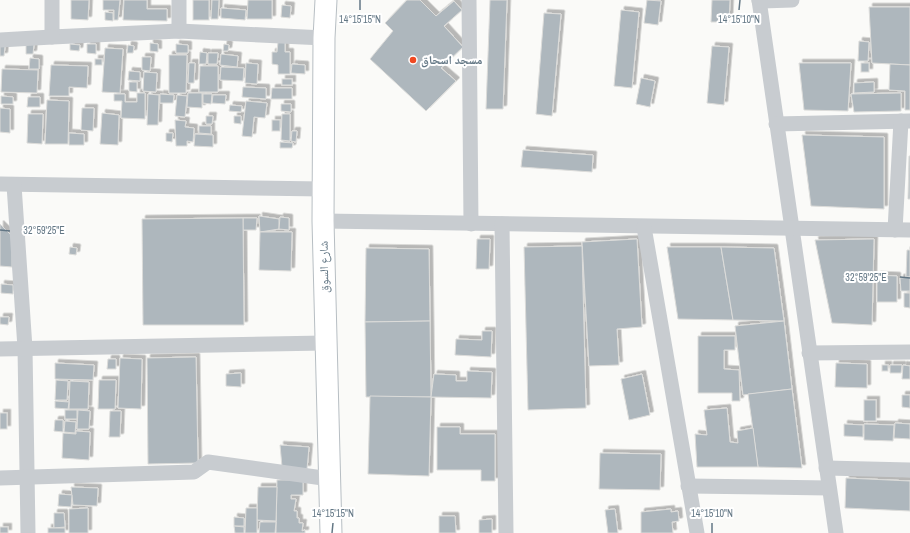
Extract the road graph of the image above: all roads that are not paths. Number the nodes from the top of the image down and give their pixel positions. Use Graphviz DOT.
graph roads {
  1 [pos="52,0"];
  2 [pos="179,0"];
  3 [pos="326,0"];
  4 [pos="469,0"];
  5 [pos="759,0"];
  6 [pos="792,0"];
  7 [pos="179,31"];
  8 [pos="52,37"];
  9 [pos="324,38"];
  10 [pos="0,40"];
  11 [pos="905,121"];
  12 [pos="776,124"];
  13 [pos="7,185"];
  14 [pos="323,189"];
  15 [pos="323,221"];
  16 [pos="471,224"];
  17 [pos="502,224"];
  18 [pos="644,227"];
  19 [pos="791,230"];
  20 [pos="903,230"];
  21 [pos="325,343"];
  22 [pos="0,348"];
  23 [pos="25,348"];
  24 [pos="910,352"];
  25 [pos="809,353"];
  26 [pos="826,468"];
  27 [pos="910,470"];
  28 [pos="0,478"];
  29 [pos="27,478"];
  30 [pos="330,479"];
  31 [pos="688,486"];
  32 [pos="829,488"];
  33 [pos="28,533"];
  34 [pos="331,533"];
  35 [pos="506,533"];
  36 [pos="697,533"];
  37 [pos="836,533"];
  1 -- 8 [label="street"];
  2 -- 7 [label="street"];
  3 -- 9 [label="street, شارع السوق"];
  4 -- 16 [label="street"];
  5 -- 6 [label="street"];
  5 -- 12 [label="street"];
  7 -- 8 [label="street"];
  7 -- 9 [label="street"];
  8 -- 10 [label="street"];
  9 -- 14 [label="street, شارع السوق"];
  11 -- 12 [label="street"];
  11 -- 20 [label="street"];
  12 -- 19 [label="street"];
  13 -- 14 [label="street"];
  13 -- 23 [label="street"];
  14 -- 15 [label="street, شارع السوق"];
  15 -- 16 [label="street"];
  15 -- 21 [label="street, شارع السوق"];
  16 -- 17 [label="street"];
  17 -- 18 [label="street"];
  17 -- 35 [label="street"];
  18 -- 19 [label="street"];
  18 -- 31 [label="street"];
  19 -- 20 [label="street"];
  19 -- 25 [label="street"];
  21 -- 23 [label="street"];
  21 -- 30 [label="street, شارع السوق"];
  22 -- 23 [label="street"];
  23 -- 29 [label="street"];
  24 -- 25 [label="street"];
  25 -- 26 [label="street"];
  26 -- 27 [label="street"];
  26 -- 32 [label="street"];
  28 -- 29 [label="street"];
  29 -- 30 [label="street"];
  29 -- 33 [label="street"];
  30 -- 34 [label="street, شارع السوق"];
  31 -- 32 [label="street"];
  31 -- 36 [label="street"];
  32 -- 37 [label="street"];
}
